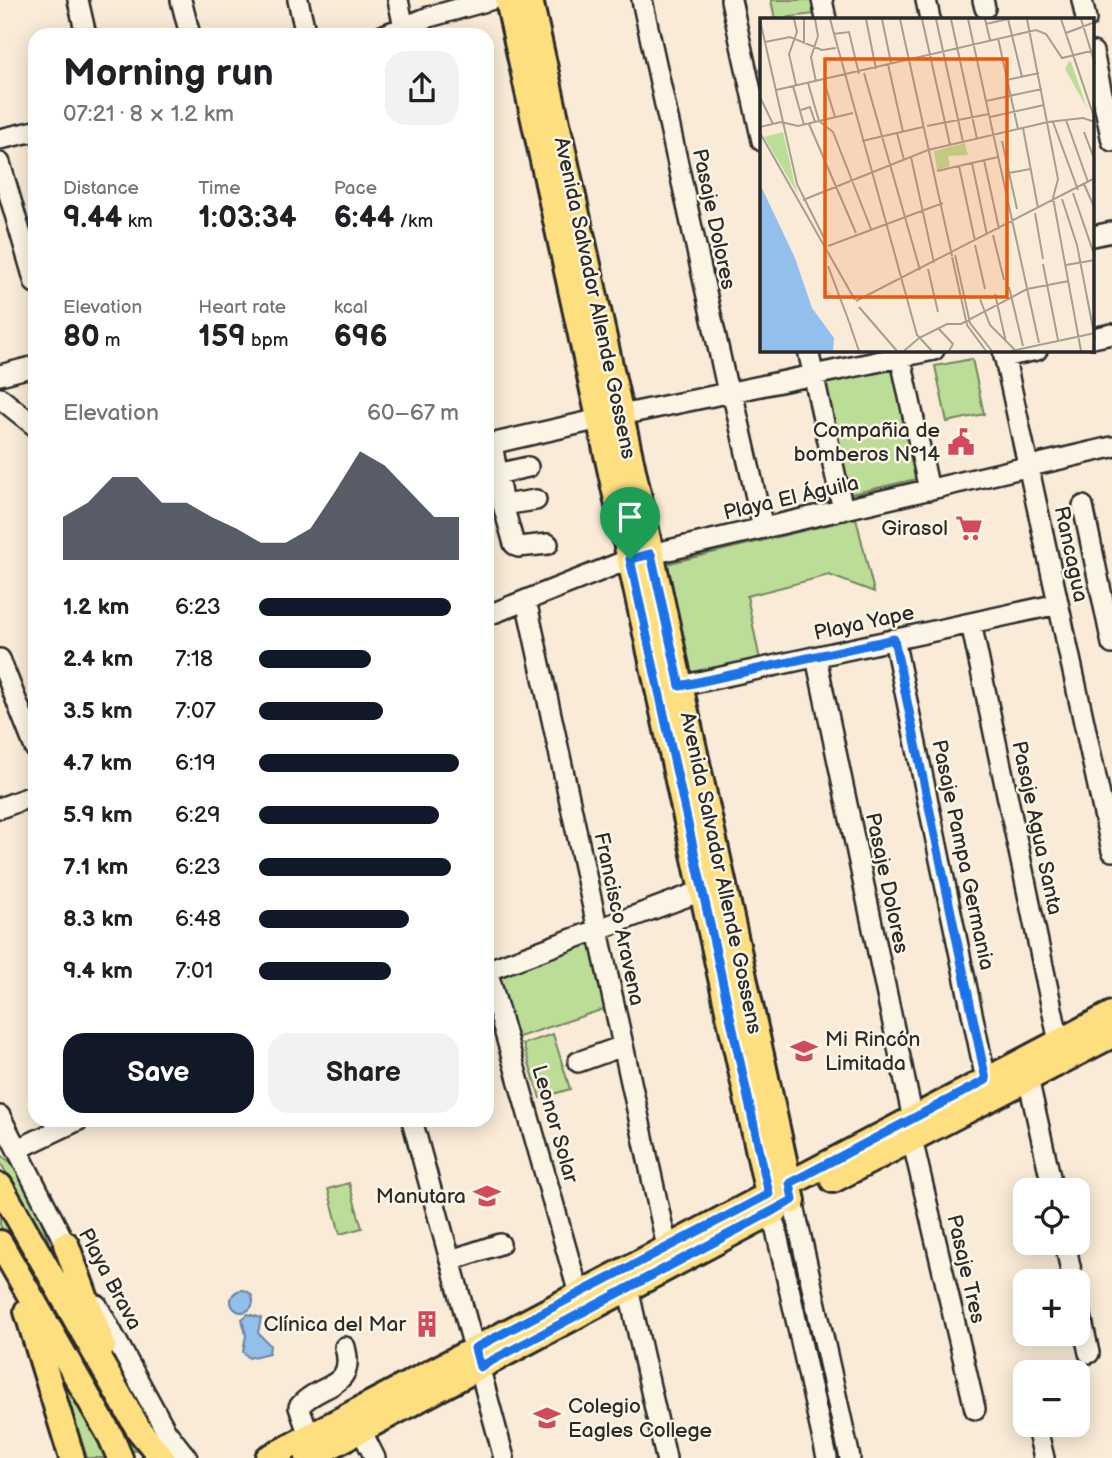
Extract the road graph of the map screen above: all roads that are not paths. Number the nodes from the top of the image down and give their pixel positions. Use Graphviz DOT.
graph roads {
  1 [pos="78,0"];
  2 [pos="181,0"];
  3 [pos="298,0"];
  4 [pos="398,0"];
  5 [pos="490,0"];
  6 [pos="508,0"];
  7 [pos="530,0"];
  8 [pos="642,0"];
  9 [pos="731,0"];
  10 [pos="822,0"];
  11 [pos="926,0"];
  12 [pos="1082,0"];
  13 [pos="826,18"];
  14 [pos="930,18"];
  15 [pos="1086,18"];
  16 [pos="404,27"];
  17 [pos="84,28"];
  18 [pos="188,28"];
  19 [pos="304,28"];
  20 [pos="1094,57"];
  21 [pos="760,132"];
  22 [pos="28,133"];
  23 [pos="1111,135"];
  24 [pos="0,139"];
  25 [pos="0,163"];
  26 [pos="1112,232"];
  27 [pos="1094,236"];
  28 [pos="28,258"];
  29 [pos="1112,334"];
  30 [pos="1094,338"];
  31 [pos="808,352"];
  32 [pos="900,353"];
  33 [pos="1004,354"];
  34 [pos="28,368"];
  35 [pos="0,375"];
  36 [pos="813,375"];
  37 [pos="730,392"];
  38 [pos="0,398"];
  39 [pos="610,417"];
  40 [pos="28,420"];
  41 [pos="494,443"];
  42 [pos="1112,447"];
  43 [pos="494,463"];
  44 [pos="528,467"];
  45 [pos="1028,467"];
  46 [pos="497,474"];
  47 [pos="929,490"];
  48 [pos="536,500"];
  49 [pos="503,505"];
  50 [pos="1083,506"];
  51 [pos="843,510"];
  52 [pos="763,528"];
  53 [pos="548,544"];
  54 [pos="641,557"];
  55 [pos="526,600"];
  56 [pos="1058,604"];
  57 [pos="494,613"];
  58 [pos="971,623"];
  59 [pos="894,639"];
  60 [pos="1112,644"];
  61 [pos="816,657"];
  62 [pos="0,659"];
  63 [pos="680,686"];
  64 [pos="28,730"];
  65 [pos="28,798"];
  66 [pos="0,808"];
  67 [pos="1112,851"];
  68 [pos="713,887"];
  69 [pos="598,930"];
  70 [pos="494,967"];
  71 [pos="494,994"];
  72 [pos="1112,1014"];
  73 [pos="1112,1035"];
  74 [pos="1059,1042"];
  75 [pos="624,1046"];
  76 [pos="578,1062"];
  77 [pos="1028,1078"];
  78 [pos="986,1080"];
  79 [pos="0,1116"];
  80 [pos="64,1127"];
  81 [pos="414,1127"];
  82 [pos="912,1129"];
  83 [pos="18,1149"];
  84 [pos="1050,1178"];
  85 [pos="0,1186"];
  86 [pos="781,1198"];
  87 [pos="0,1243"];
  88 [pos="65,1244"];
  89 [pos="500,1244"];
  90 [pos="667,1247"];
  91 [pos="451,1260"];
  92 [pos="15,1270"];
  93 [pos="628,1288"];
  94 [pos="579,1294"];
  95 [pos="1087,1346"];
  96 [pos="345,1347"];
  97 [pos="1089,1353"];
  98 [pos="478,1357"];
  99 [pos="124,1403"];
  100 [pos="975,1409"];
  101 [pos="361,1430"];
  102 [pos="1040,1437"];
  103 [pos="308,1447"];
  104 [pos="72,1458"];
  105 [pos="120,1458"];
  106 [pos="162,1458"];
  107 [pos="187,1458"];
  108 [pos="268,1458"];
  109 [pos="374,1458"];
  110 [pos="504,1458"];
  111 [pos="666,1458"];
  112 [pos="827,1458"];
  113 [pos="850,1458"];
  114 [pos="1044,1458"];
  1 -- 17 [label="street"];
  2 -- 18 [label="street"];
  3 -- 19 [label="street"];
  4 -- 16 [label="street"];
  5 -- 16 [label="street"];
  6 -- 39 [label="main road, Avenida Salvador Allende Gossens"];
  7 -- 39 [label="main road, Avenida Salvador Allende Gossens"];
  8 -- 37 [label="street, Pasaje Dolores"];
  9 -- 21 [label="street"];
  10 -- 13 [label="street"];
  11 -- 14 [label="street"];
  12 -- 15 [label="street"];
  20 -- 23 [label="street"];
  22 -- 24 [label="street"];
  25 -- 28 [label="street"];
  26 -- 27 [label="street"];
  29 -- 30 [label="street"];
  31 -- 36 [label="street"];
  32 -- 36 [label="street"];
  32 -- 47 [label="street"];
  33 -- 45 [label="street, Rancagua"];
  34 -- 35 [label="street"];
  36 -- 37 [label="street"];
  36 -- 51 [label="street"];
  37 -- 39 [label="street"];
  37 -- 52 [label="street, Pasaje Dolores"];
  38 -- 40 [label="street"];
  39 -- 41 [label="street"];
  39 -- 54 [label="main road, Avenida Salvador Allende Gossens"];
  42 -- 45 [label="street, Playa El Águila"];
  43 -- 46 [label="street"];
  44 -- 46 [label="street"];
  45 -- 47 [label="street, Playa El Águila"];
  45 -- 56 [label="street, Rancagua"];
  46 -- 49 [label="street"];
  47 -- 51 [label="street, Playa El Águila"];
  48 -- 49 [label="street"];
  49 -- 53 [label="street"];
  50 -- 60 [label="street"];
  51 -- 52 [label="street, Playa El Águila"];
  52 -- 54 [label="street, Playa El Águila"];
  54 -- 55 [label="street, Playa El Águila"];
  54 -- 63 [label="main road, Avenida Salvador Allende Gossens"];
  54 -- 68 [label="main road, Avenida Salvador Allende Gossens"];
  55 -- 57 [label="street, Playa El Águila"];
  55 -- 69 [label="street, Francisco Aravena"];
  56 -- 58 [label="street, Playa Yape"];
  56 -- 67 [label="street, Rancagua"];
  58 -- 59 [label="street, Playa Yape"];
  58 -- 74 [label="street, Pasaje Agua Santa"];
  59 -- 61 [label="street, Playa Yape"];
  59 -- 78 [label="street, Pasaje Pampa Germania"];
  61 -- 63 [label="street, Playa Yape"];
  61 -- 82 [label="street, Pasaje Dolores"];
  62 -- 64 [label="street"];
  63 -- 68 [label="main road, Avenida Salvador Allende Gossens"];
  65 -- 66 [label="street"];
  68 -- 69 [label="street"];
  68 -- 86 [label="main road, Avenida Salvador Allende Gossens"];
  69 -- 70 [label="street"];
  69 -- 75 [label="street, Francisco Aravena"];
  71 -- 94 [label="street, Leonor Solar"];
  72 -- 74 [label="main road"];
  73 -- 77 [label="main road"];
  74 -- 78 [label="main road"];
  75 -- 76 [label="street"];
  75 -- 90 [label="street, Francisco Aravena"];
  77 -- 82 [label="main road"];
  77 -- 84 [label="street"];
  78 -- 82 [label="main road"];
  79 -- 83 [label="street, Playa Brava"];
  80 -- 83 [label="street"];
  81 -- 91 [label="street"];
  82 -- 86 [label="main road"];
  82 -- 100 [label="street, Pasaje Tres"];
  83 -- 88 [label="street, Playa Brava"];
  85 -- 99 [label="main road"];
  86 -- 90 [label="main road"];
  86 -- 93 [label="main road"];
  86 -- 112 [label="street, Avenida Salvador Allende Gossens"];
  86 -- 113 [label="street, Avenida Salvador Allende Gossens"];
  87 -- 92 [label="main road"];
  88 -- 99 [label="main road"];
  88 -- 107 [label="street, Playa Brava"];
  89 -- 91 [label="street"];
  90 -- 94 [label="main road"];
  91 -- 98 [label="street"];
  92 -- 104 [label="main road"];
  92 -- 105 [label="main road"];
  93 -- 98 [label="main road"];
  93 -- 111 [label="street"];
  94 -- 98 [label="main road"];
  95 -- 97 [label="street"];
  96 -- 103 [label="street"];
  98 -- 101 [label="main road"];
  98 -- 103 [label="main road"];
  98 -- 110 [label="street"];
  99 -- 106 [label="main road"];
  101 -- 103 [label="main road"];
  101 -- 109 [label="street"];
  102 -- 114 [label="street"];
  103 -- 108 [label="main road"];
}
